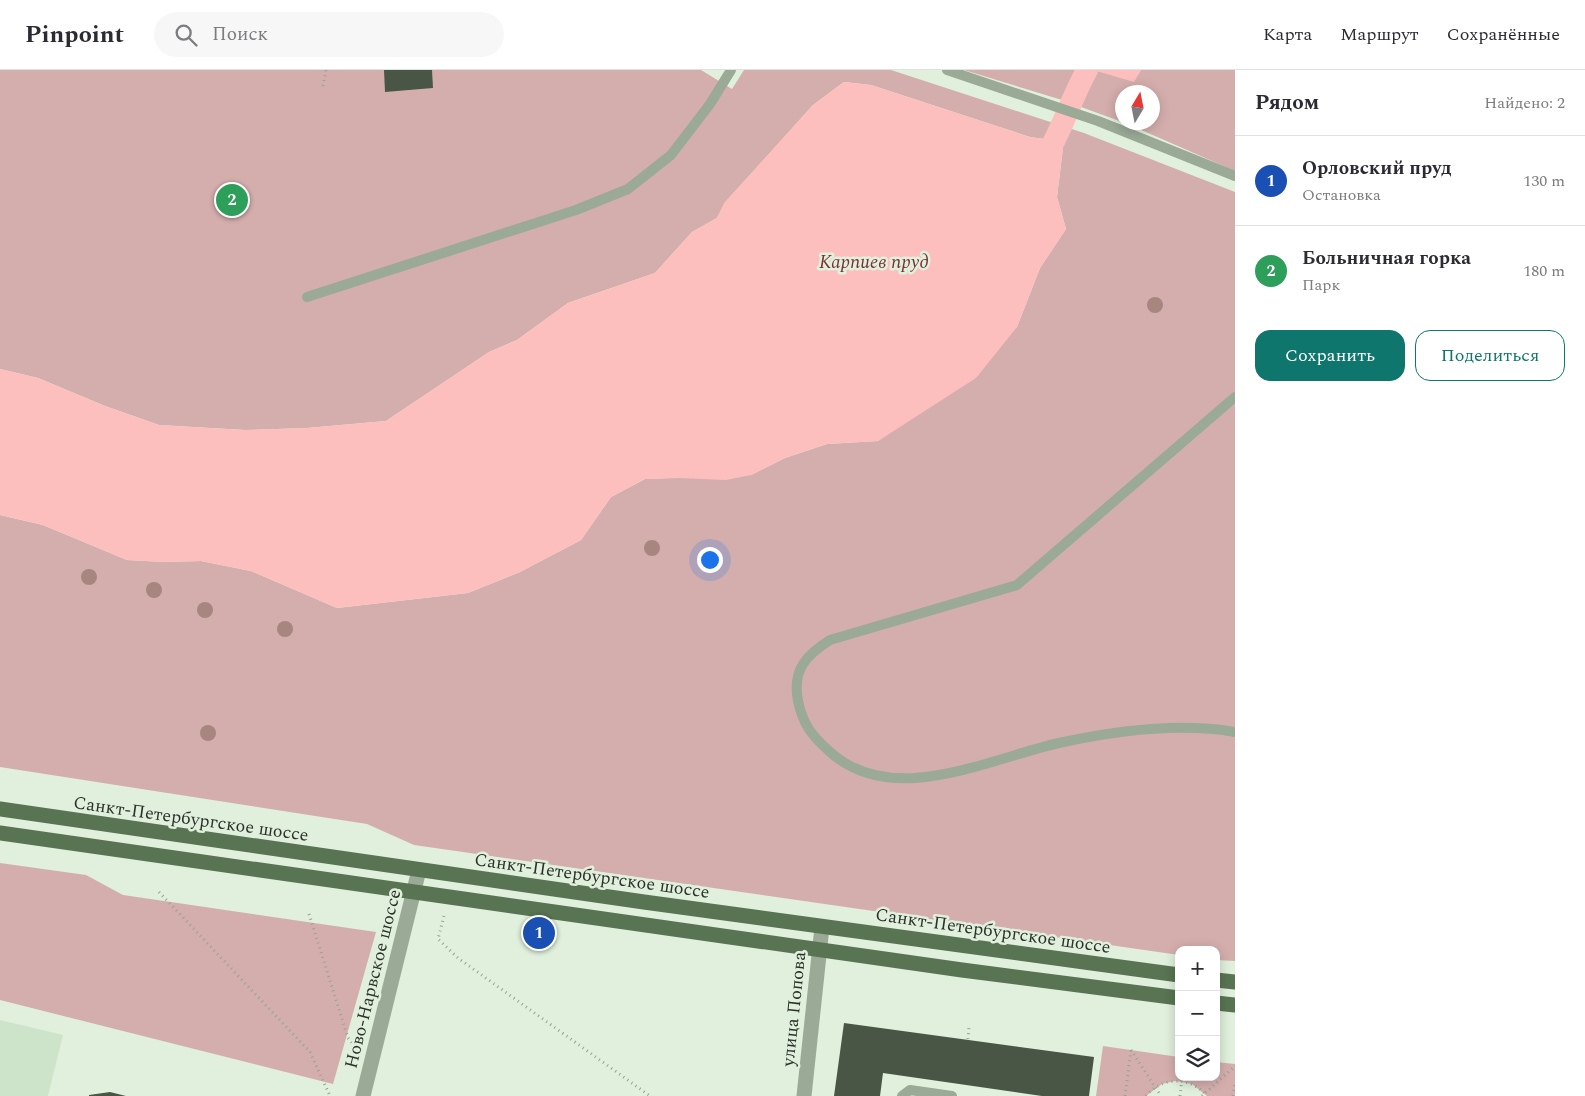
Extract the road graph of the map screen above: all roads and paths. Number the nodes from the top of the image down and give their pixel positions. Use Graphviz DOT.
graph roads {
  1 [pos="326,70"];
  2 [pos="731,70"];
  3 [pos="947,70"];
  4 [pos="323,86"];
  5 [pos="1235,176"];
  6 [pos="307,297"];
  7 [pos="1235,397"];
  8 [pos="1235,732"];
  9 [pos="0,809"];
  10 [pos="0,834"];
  11 [pos="419,870"];
  12 [pos="159,892"];
  13 [pos="414,892"];
  14 [pos="310,914"];
  15 [pos="444,916"];
  16 [pos="822,927"];
  17 [pos="819,950"];
  18 [pos="1175,974"];
  19 [pos="1220,980"];
  20 [pos="1235,982"];
  21 [pos="1175,997"];
  22 [pos="1220,1003"];
  23 [pos="1235,1005"];
  24 [pos="970,1027"];
  25 [pos="968,1040"];
  26 [pos="371,1065"];
  27 [pos="1235,1066"];
  28 [pos="1175,1081"];
  29 [pos="1182,1081"];
  30 [pos="1186,1081"];
  31 [pos="1235,1082"];
  32 [pos="1155,1087"];
  33 [pos="1205,1095"];
  34 [pos="330,1096"];
  35 [pos="363,1096"];
  36 [pos="650,1096"];
  37 [pos="804,1096"];
  38 [pos="902,1096"];
  39 [pos="952,1096"];
  40 [pos="1125,1096"];
  41 [pos="1146,1096"];
  42 [pos="1161,1096"];
  43 [pos="1180,1096"];
  44 [pos="1233,1096"];
  1 -- 4 [label="path"];
  2 -- 6 [label="lane"];
  3 -- 5 [label="lane"];
  7 -- 8 [label="lane"];
  9 -- 11 [label="main road, Санкт-Петербургское шоссе"];
  10 -- 13 [label="main road"];
  11 -- 13 [label="street, Ново-Нарвское шоссе"];
  11 -- 16 [label="main road, Санкт-Петербургское шоссе"];
  12 -- 34 [label="path"];
  13 -- 17 [label="main road"];
  13 -- 26 [label="street, Ново-Нарвское шоссе"];
  14 -- 26 [label="path"];
  15 -- 36 [label="path"];
  16 -- 17 [label="street, улица Попова"];
  16 -- 18 [label="main road, Санкт-Петербургское шоссе"];
  17 -- 21 [label="main road"];
  17 -- 37 [label="street, улица Попова"];
  19 -- 20 [label="main road"];
  22 -- 23 [label="main road"];
  24 -- 25 [label="path"];
  26 -- 35 [label="street, Ново-Нарвское шоссе"];
  27 -- 33 [label="path"];
  28 -- 32 [label="path"];
  29 -- 43 [label="path"];
  30 -- 33 [label="path"];
  31 -- 44 [label="path"];
  32 -- 40 [label="path"];
  32 -- 41 [label="path"];
  32 -- 42 [label="path"];
  38 -- 39 [label="lane"];
}
